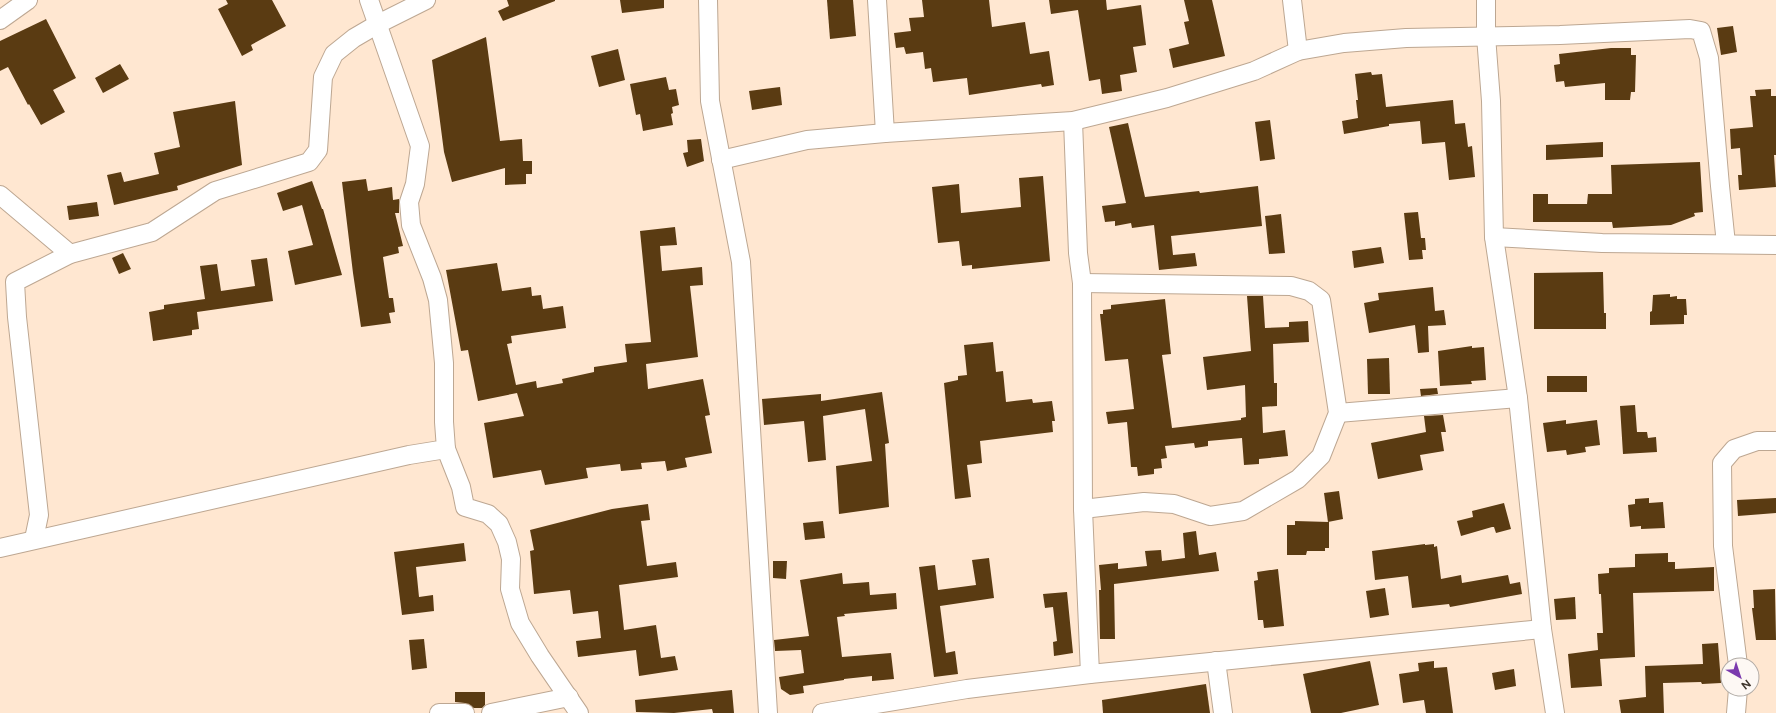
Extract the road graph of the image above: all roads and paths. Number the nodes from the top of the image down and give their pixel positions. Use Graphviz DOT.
graph roads {
  1 [pos="28,0"];
  2 [pos="369,0"];
  3 [pos="426,0"];
  4 [pos="708,0"];
  5 [pos="877,0"];
  6 [pos="1292,0"];
  7 [pos="1486,0"];
  8 [pos="0,20"];
  9 [pos="378,24"];
  10 [pos="1486,36"];
  11 [pos="1298,51"];
  12 [pos="1073,121"];
  13 [pos="886,133"];
  14 [pos="721,160"];
  15 [pos="0,195"];
  16 [pos="1494,237"];
  17 [pos="1726,244"];
  18 [pos="1776,245"];
  19 [pos="70,254"];
  20 [pos="1082,283"];
  21 [pos="1518,398"];
  22 [pos="1338,413"];
  23 [pos="1776,441"];
  24 [pos="446,449"];
  25 [pos="1083,509"];
  26 [pos="34,539"];
  27 [pos="0,548"];
  28 [pos="1542,629"];
  29 [pos="1737,657"];
  30 [pos="1216,661"];
  31 [pos="1090,674"];
  32 [pos="569,697"];
  33 [pos="1737,697"];
  34 [pos="440,713"];
  35 [pos="465,713"];
  36 [pos="491,713"];
  37 [pos="579,713"];
  38 [pos="768,713"];
  39 [pos="822,713"];
  40 [pos="1223,713"];
  41 [pos="1555,713"];
  42 [pos="1736,713"];
  1 -- 8 [label="street"];
  2 -- 9 [label="street"];
  3 -- 9 [label="street"];
  4 -- 14 [label="street"];
  5 -- 13 [label="street"];
  6 -- 11 [label="street"];
  7 -- 10 [label="street"];
  9 -- 19 [label="street"];
  9 -- 24 [label="street"];
  10 -- 11 [label="street"];
  10 -- 16 [label="street"];
  10 -- 17 [label="street"];
  11 -- 12 [label="street"];
  12 -- 13 [label="street"];
  12 -- 20 [label="street"];
  13 -- 14 [label="street"];
  14 -- 38 [label="street"];
  15 -- 19 [label="street"];
  16 -- 17 [label="street"];
  16 -- 21 [label="street"];
  17 -- 18 [label="street"];
  19 -- 26 [label="street"];
  20 -- 22 [label="street"];
  20 -- 25 [label="street"];
  21 -- 22 [label="street"];
  21 -- 28 [label="street"];
  22 -- 25 [label="street"];
  23 -- 29 [label="street"];
  24 -- 26 [label="street"];
  24 -- 32 [label="street"];
  25 -- 31 [label="street"];
  26 -- 27 [label="street"];
  28 -- 30 [label="street"];
  28 -- 41 [label="street"];
  30 -- 31 [label="street"];
  30 -- 40 [label="street"];
  31 -- 39 [label="street"];
  32 -- 36 [label="street"];
  32 -- 37 [label="street"];
  33 -- 42 [label="street"];
  34 -- 35 [label="street"];
}
